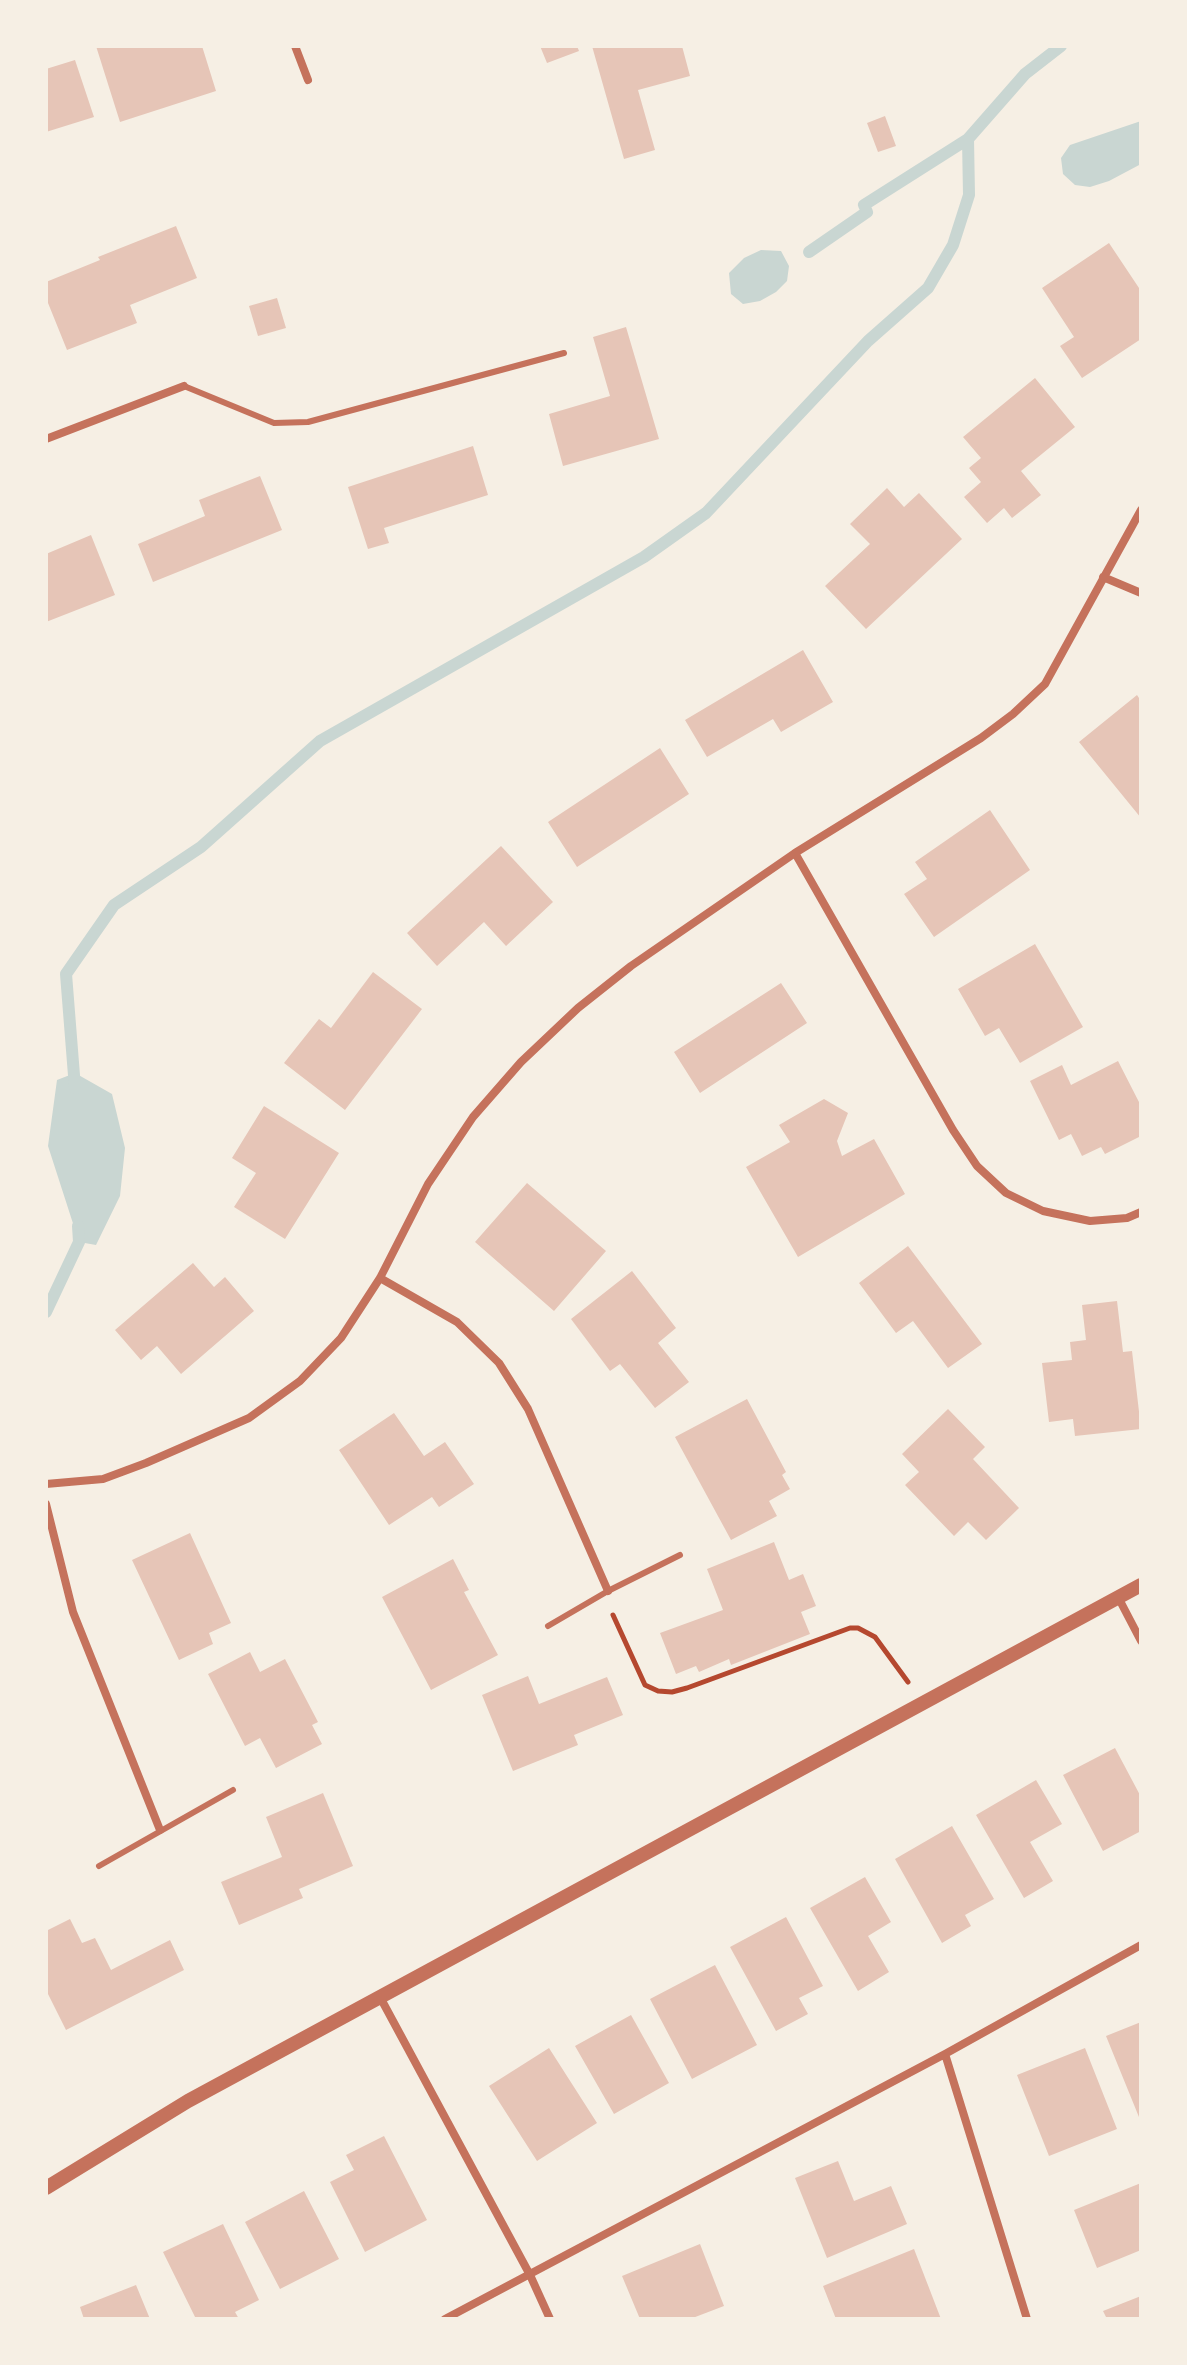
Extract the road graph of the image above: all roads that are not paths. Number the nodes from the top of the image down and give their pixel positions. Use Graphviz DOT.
graph roads {
  1 [pos="295,46"];
  2 [pos="308,80"];
  3 [pos="564,353"];
  4 [pos="184,386"];
  5 [pos="46,439"];
  6 [pos="1141,510"];
  7 [pos="1103,577"];
  8 [pos="1141,593"];
  9 [pos="795,853"];
  10 [pos="1141,1212"];
  11 [pos="380,1278"];
  12 [pos="46,1484"];
  13 [pos="46,1504"];
  14 [pos="680,1555"];
  15 [pos="1141,1585"];
  16 [pos="608,1591"];
  17 [pos="1118,1597"];
  18 [pos="548,1626"];
  19 [pos="1141,1641"];
  20 [pos="233,1790"];
  21 [pos="160,1830"];
  22 [pos="99,1866"];
  23 [pos="1141,1945"];
  24 [pos="380,1997"];
  25 [pos="945,2054"];
  26 [pos="46,2188"];
  27 [pos="530,2275"];
  28 [pos="445,2319"];
  29 [pos="550,2319"];
  30 [pos="1027,2319"];
  1 -- 2 [label="street"];
  3 -- 4 [label="lane"];
  4 -- 5 [label="street"];
  6 -- 7 [label="street"];
  7 -- 8 [label="street"];
  7 -- 9 [label="street"];
  9 -- 10 [label="street"];
  9 -- 11 [label="street"];
  11 -- 12 [label="street"];
  11 -- 16 [label="street"];
  13 -- 21 [label="street"];
  14 -- 16 [label="lane"];
  15 -- 17 [label="street"];
  16 -- 18 [label="lane"];
  17 -- 19 [label="street"];
  17 -- 24 [label="street"];
  20 -- 21 [label="lane"];
  21 -- 22 [label="lane"];
  23 -- 25 [label="street"];
  24 -- 26 [label="street"];
  24 -- 27 [label="street"];
  25 -- 27 [label="street"];
  25 -- 30 [label="street"];
  27 -- 28 [label="street"];
  27 -- 29 [label="street"];
}
